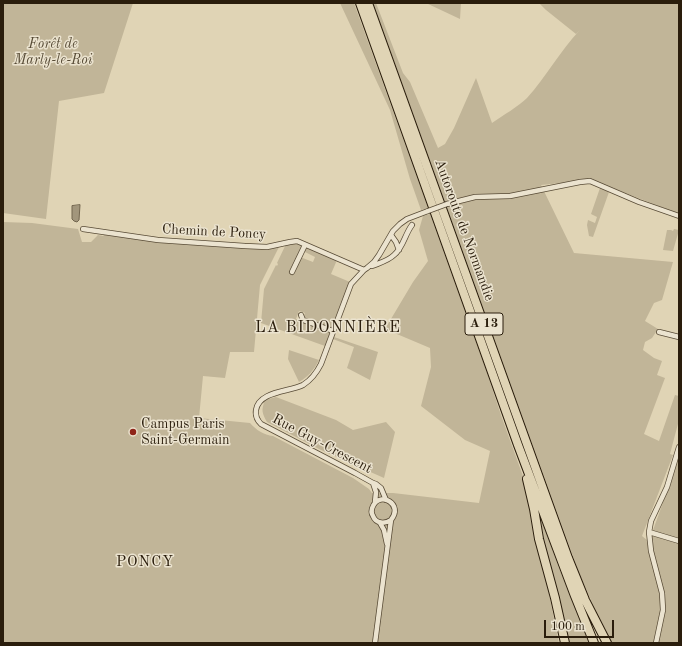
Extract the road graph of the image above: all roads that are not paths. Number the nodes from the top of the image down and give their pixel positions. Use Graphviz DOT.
graph roads {
  1 [pos="360,3"];
  2 [pos="368,3"];
  3 [pos="679,216"];
  4 [pos="412,225"];
  5 [pos="83,229"];
  6 [pos="390,235"];
  7 [pos="305,244"];
  8 [pos="399,250"];
  9 [pos="366,269"];
  10 [pos="292,272"];
  11 [pos="301,316"];
  12 [pos="333,331"];
  13 [pos="659,332"];
  14 [pos="679,336"];
  15 [pos="518,445"];
  16 [pos="679,447"];
  17 [pos="373,483"];
  18 [pos="386,500"];
  19 [pos="376,502"];
  20 [pos="391,520"];
  21 [pos="380,522"];
  22 [pos="649,532"];
  23 [pos="679,541"];
  24 [pos="388,545"];
  25 [pos="375,643"];
  26 [pos="565,643"];
  27 [pos="594,643"];
  28 [pos="607,643"];
  29 [pos="656,643"];
  1 -- 15 [label="highway, Autoroute de Normandie / A 13"];
  2 -- 28 [label="highway, Autoroute de Normandie / A 13"];
  3 -- 6 [label="street, bridge"];
  4 -- 8 [label="street"];
  5 -- 7 [label="street, Chemin de Poncy"];
  6 -- 8 [label="street"];
  6 -- 9 [label="street"];
  7 -- 9 [label="street, Chemin de Poncy"];
  7 -- 10 [label="street"];
  8 -- 9 [label="street"];
  9 -- 12 [label="street"];
  11 -- 12 [label="street"];
  12 -- 17 [label="street, Rue Guy-Crescent"];
  13 -- 14 [label="street"];
  15 -- 26 [label="highway"];
  15 -- 27 [label="highway, Autoroute de Normandie / A 13"];
  16 -- 22 [label="street"];
  17 -- 18 [label="street, Rue Guy-Crescent"];
  17 -- 19 [label="street, Rue Guy-Crescent"];
  18 -- 19 [label="street"];
  18 -- 20 [label="street, Rue Guy-Crescent"];
  19 -- 21 [label="street, Rue Guy-Crescent"];
  20 -- 21 [label="street"];
  20 -- 24 [label="street, Rue Guy-Crescent"];
  21 -- 24 [label="street, Rue Guy-Crescent"];
  22 -- 23 [label="street"];
  22 -- 29 [label="street"];
  24 -- 25 [label="street, Rue Guy-Crescent"];
}
